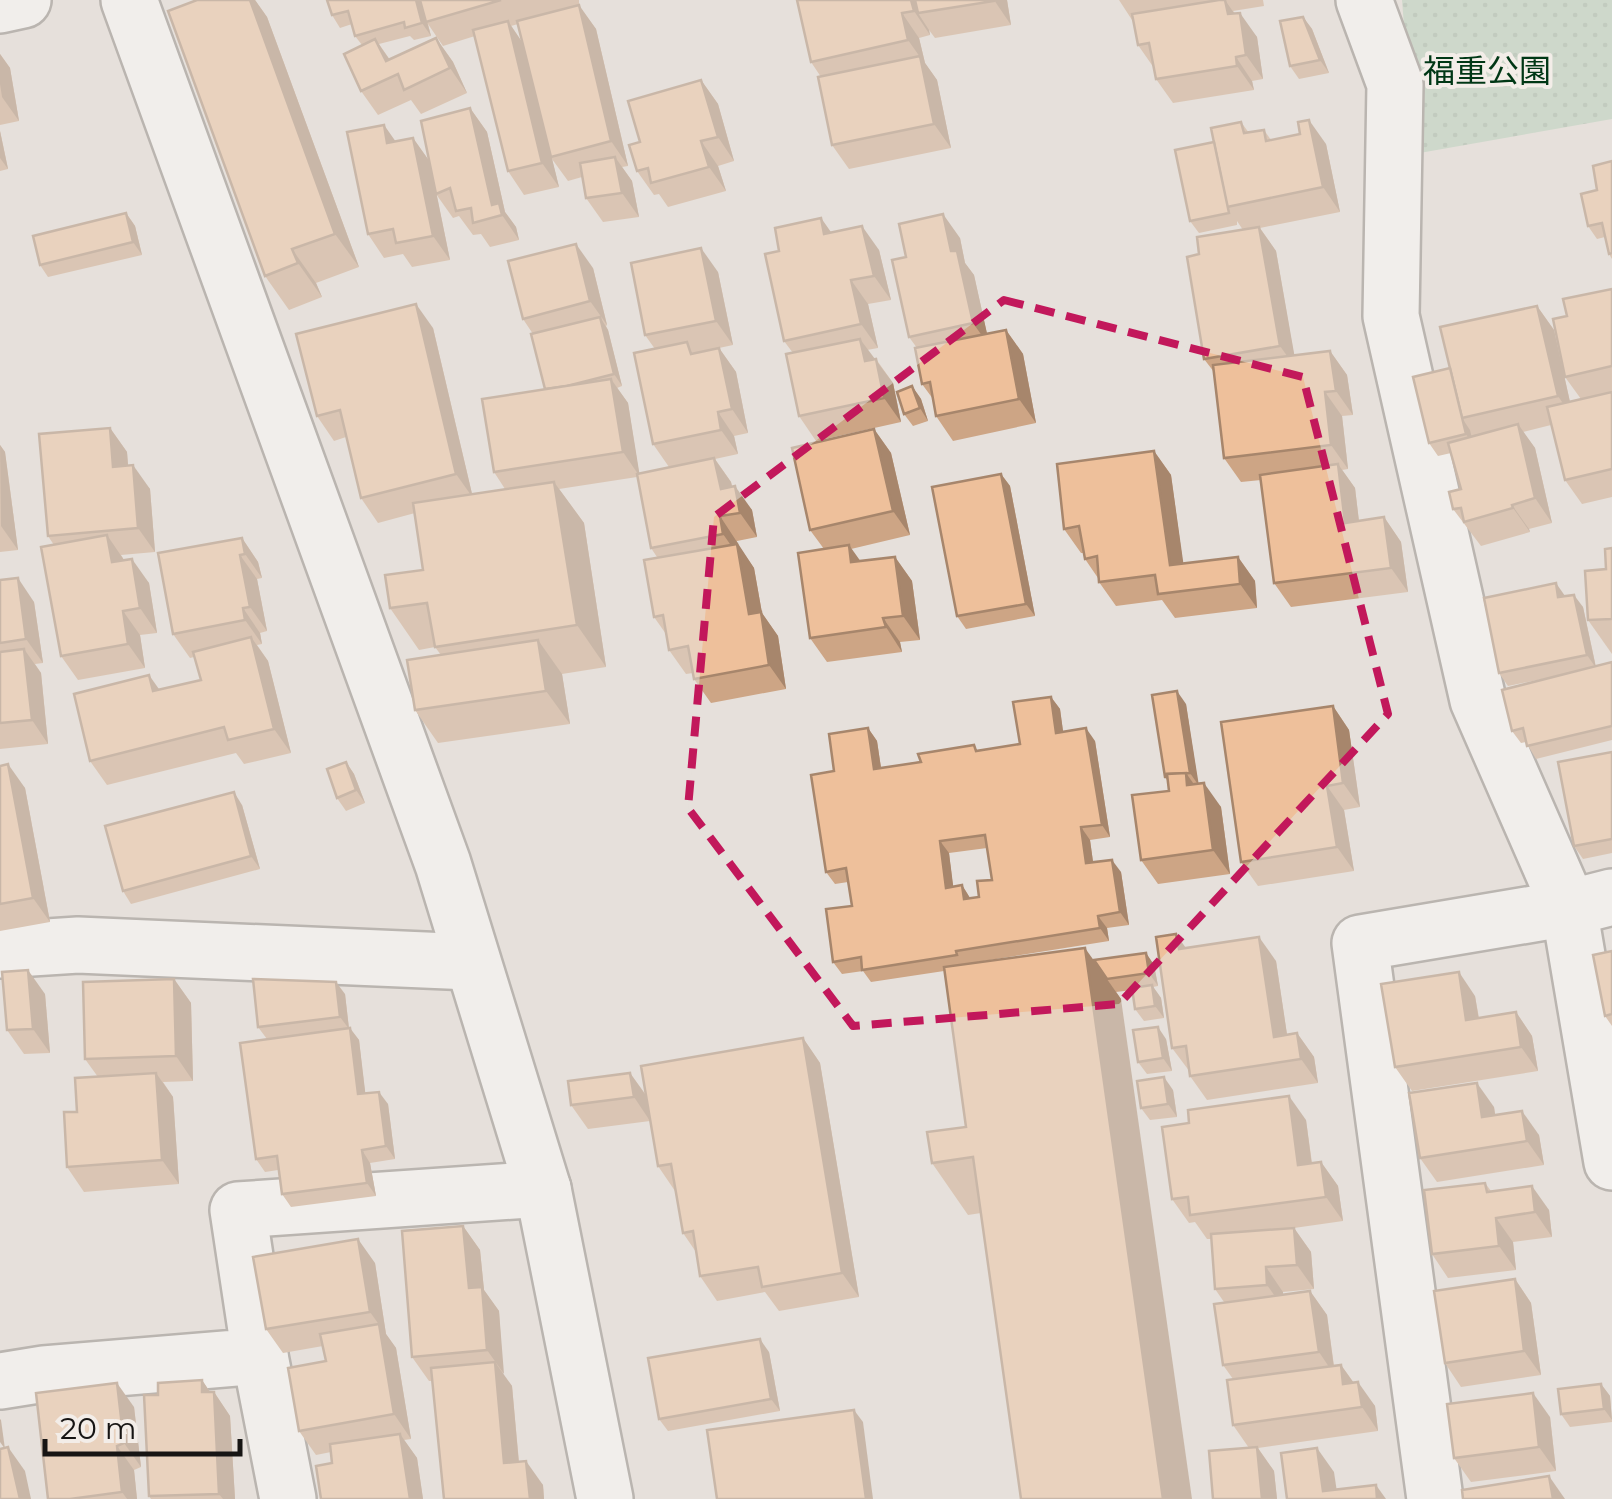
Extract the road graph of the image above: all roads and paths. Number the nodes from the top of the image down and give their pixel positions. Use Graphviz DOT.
graph roads {
  1 [pos="24,0"];
  2 [pos="129,0"];
  3 [pos="1364,0"];
  4 [pos="0,4"];
  5 [pos="1590,903"];
  6 [pos="0,950"];
  7 [pos="470,962"];
  8 [pos="1612,1162"];
  9 [pos="543,1189"];
  10 [pos="260,1356"];
  11 [pos="0,1381"];
  12 [pos="288,1499"];
  13 [pos="605,1499"];
  14 [pos="1435,1499"];
  1 -- 4 [label="street"];
  2 -- 7 [label="street"];
  3 -- 5 [label="street"];
  5 -- 8 [label="street"];
  5 -- 14 [label="street"];
  6 -- 7 [label="street"];
  7 -- 9 [label="street"];
  9 -- 10 [label="street"];
  9 -- 13 [label="street"];
  10 -- 11 [label="street"];
  10 -- 12 [label="street"];
}
